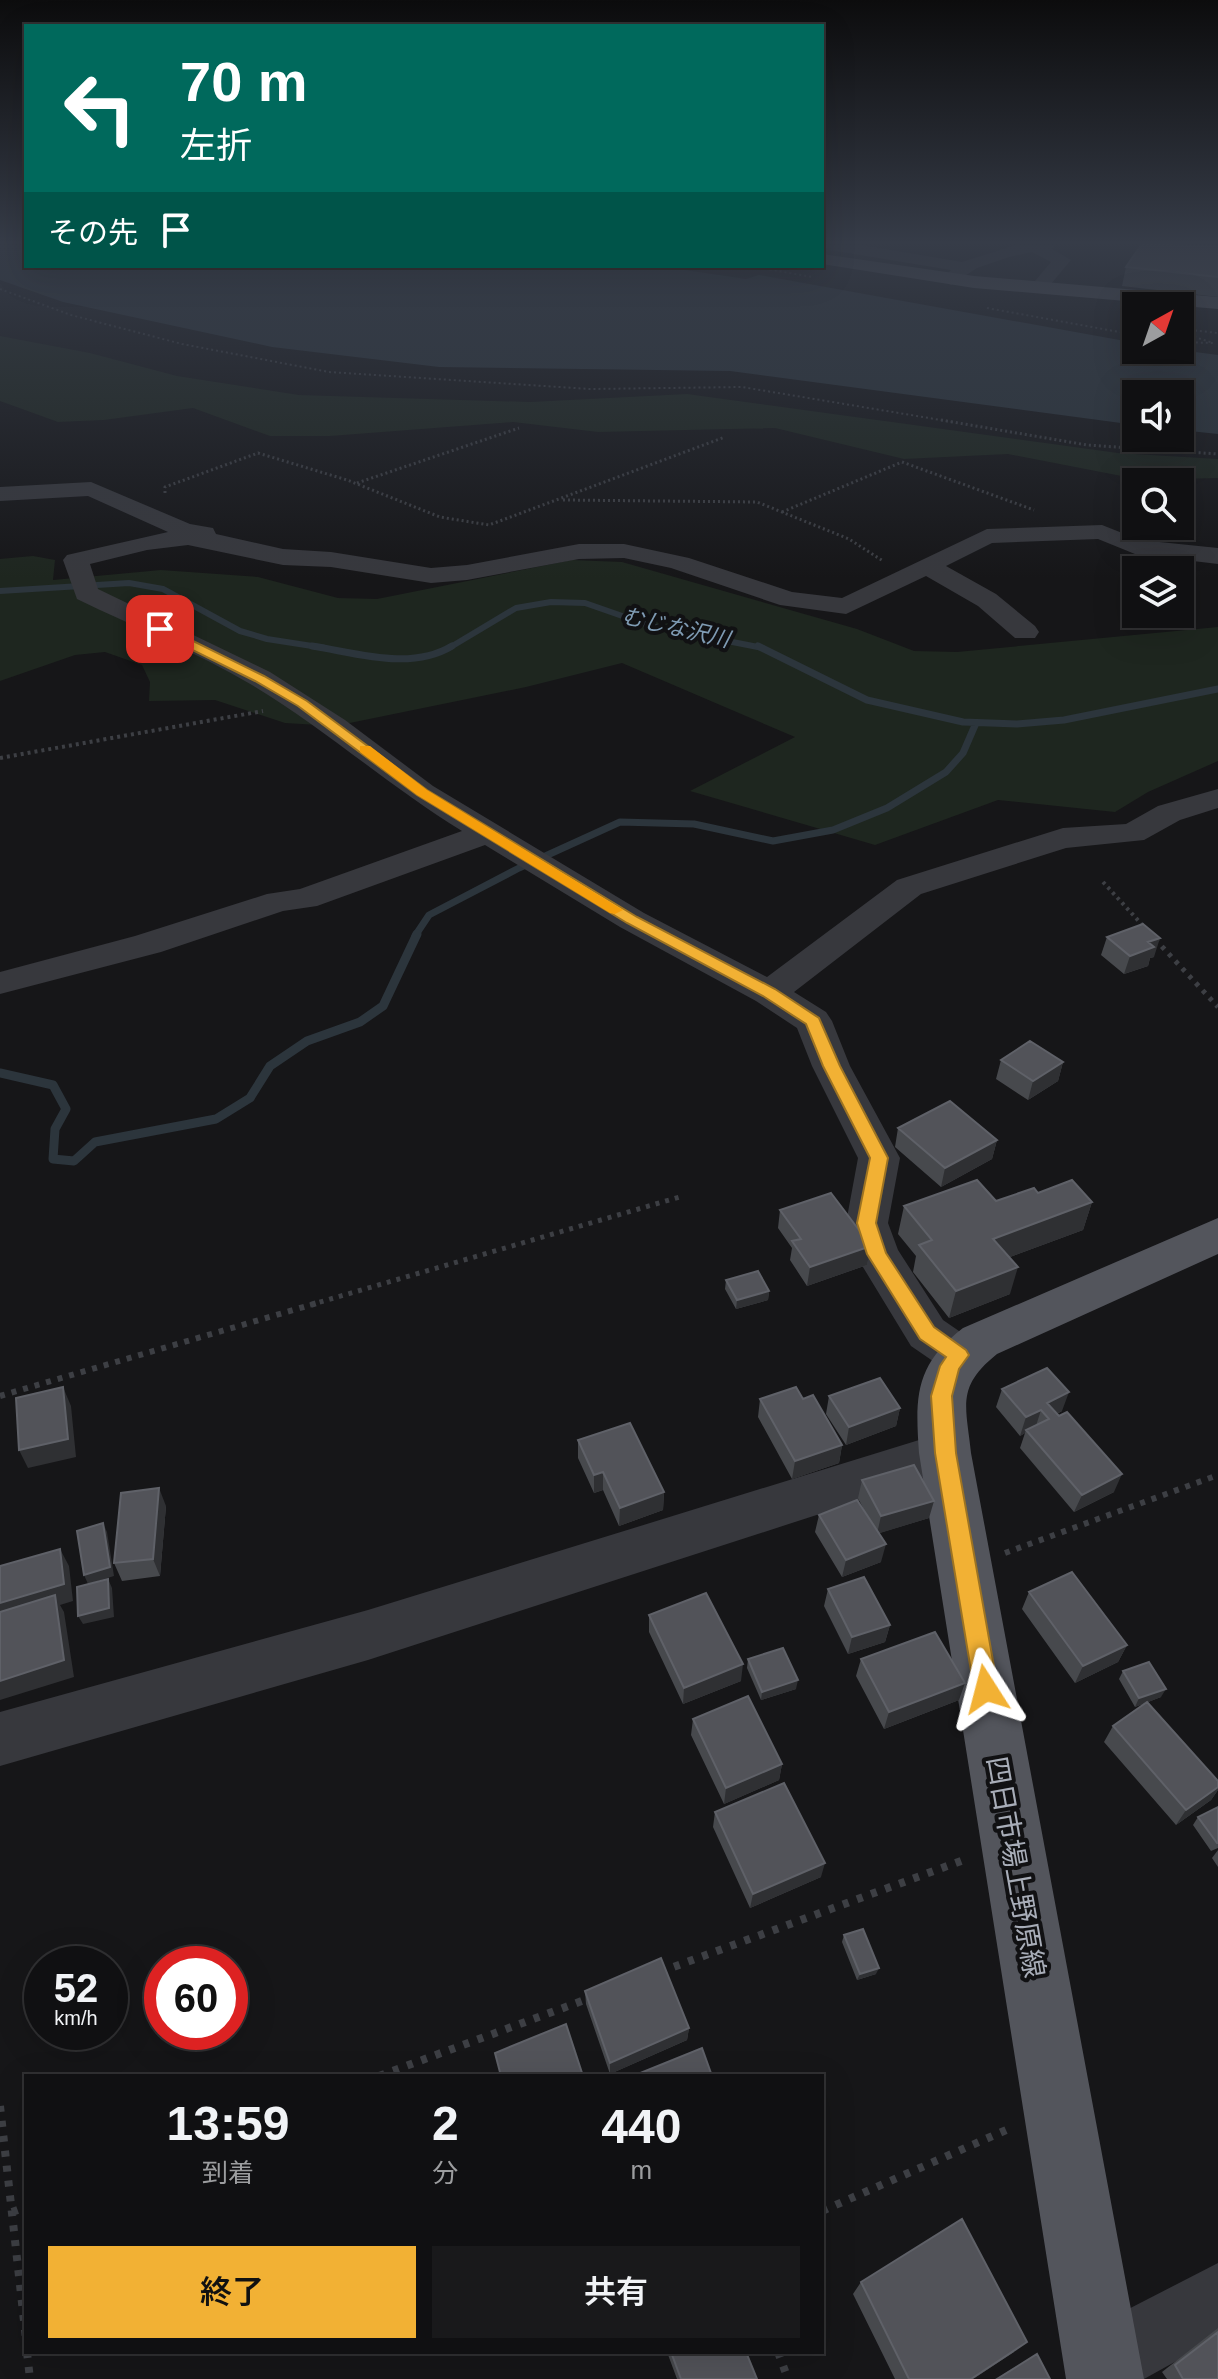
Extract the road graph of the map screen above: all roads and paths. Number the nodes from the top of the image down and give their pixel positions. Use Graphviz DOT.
graph roads {
  1 [pos="245,356"];
  2 [pos="519,428"];
  3 [pos="725,437"];
  4 [pos="1218,454"];
  5 [pos="356,483"];
  6 [pos="165,493"];
  7 [pos="0,494"];
  8 [pos="558,500"];
  9 [pos="782,512"];
  10 [pos="1095,532"];
  11 [pos="262,552"];
  12 [pos="1218,556"];
  13 [pos="917,571"];
  14 [pos="1025,632"];
  15 [pos="303,704"];
  16 [pos="0,758"];
  17 [pos="1218,798"];
  18 [pos="489,832"];
  19 [pos="1103,882"];
  20 [pos="0,983"];
  21 [pos="769,993"];
  22 [pos="1218,1007"];
  23 [pos="683,1196"];
  24 [pos="1218,1235"];
  25 [pos="959,1355"];
  26 [pos="0,1396"];
  27 [pos="945,1453"];
  28 [pos="1218,1475"];
  29 [pos="966,1567"];
  30 [pos="0,1739"];
  31 [pos="1012,1842"];
  32 [pos="644,1978"];
  33 [pos="600,1994"];
  34 [pos="384,2074"];
  35 [pos="0,2106"];
  36 [pos="1058,2108"];
  37 [pos="24,2208"];
  38 [pos="824,2210"];
  39 [pos="12,2212"];
  40 [pos="1218,2299"];
  41 [pos="24,2321"];
  42 [pos="27,2354"];
  43 [pos="779,2354"];
  44 [pos="1104,2370"];
  45 [pos="30,2379"];
  46 [pos="788,2379"];
  1 -- 4 [label="path"];
  2 -- 5 [label="path"];
  3 -- 8 [label="path"];
  5 -- 6 [label="path"];
  5 -- 8 [label="path"];
  7 -- 11 [label="street"];
  8 -- 9 [label="path"];
  9 -- 10 [label="path"];
  9 -- 13 [label="path"];
  10 -- 12 [label="street"];
  10 -- 13 [label="street"];
  11 -- 13 [label="street"];
  11 -- 15 [label="street"];
  13 -- 14 [label="street"];
  15 -- 16 [label="path"];
  15 -- 18 [label="street"];
  17 -- 21 [label="street"];
  18 -- 20 [label="street"];
  18 -- 21 [label="street"];
  19 -- 22 [label="path"];
  21 -- 25 [label="street"];
  23 -- 26 [label="path"];
  24 -- 25 [label="main road"];
  25 -- 27 [label="main road, 四日市場上野原線"];
  27 -- 29 [label="main road, 四日市場上野原線"];
  27 -- 30 [label="street"];
  28 -- 29 [label="path"];
  29 -- 31 [label="main road, 四日市場上野原線"];
  31 -- 32 [label="path"];
  31 -- 36 [label="main road, 四日市場上野原線"];
  33 -- 34 [label="path"];
  35 -- 39 [label="path"];
  36 -- 38 [label="path"];
  36 -- 44 [label="main road, 四日市場上野原線"];
  37 -- 39 [label="path"];
  39 -- 41 [label="path"];
  40 -- 44 [label="street"];
  42 -- 45 [label="path"];
  43 -- 46 [label="path"];
}
